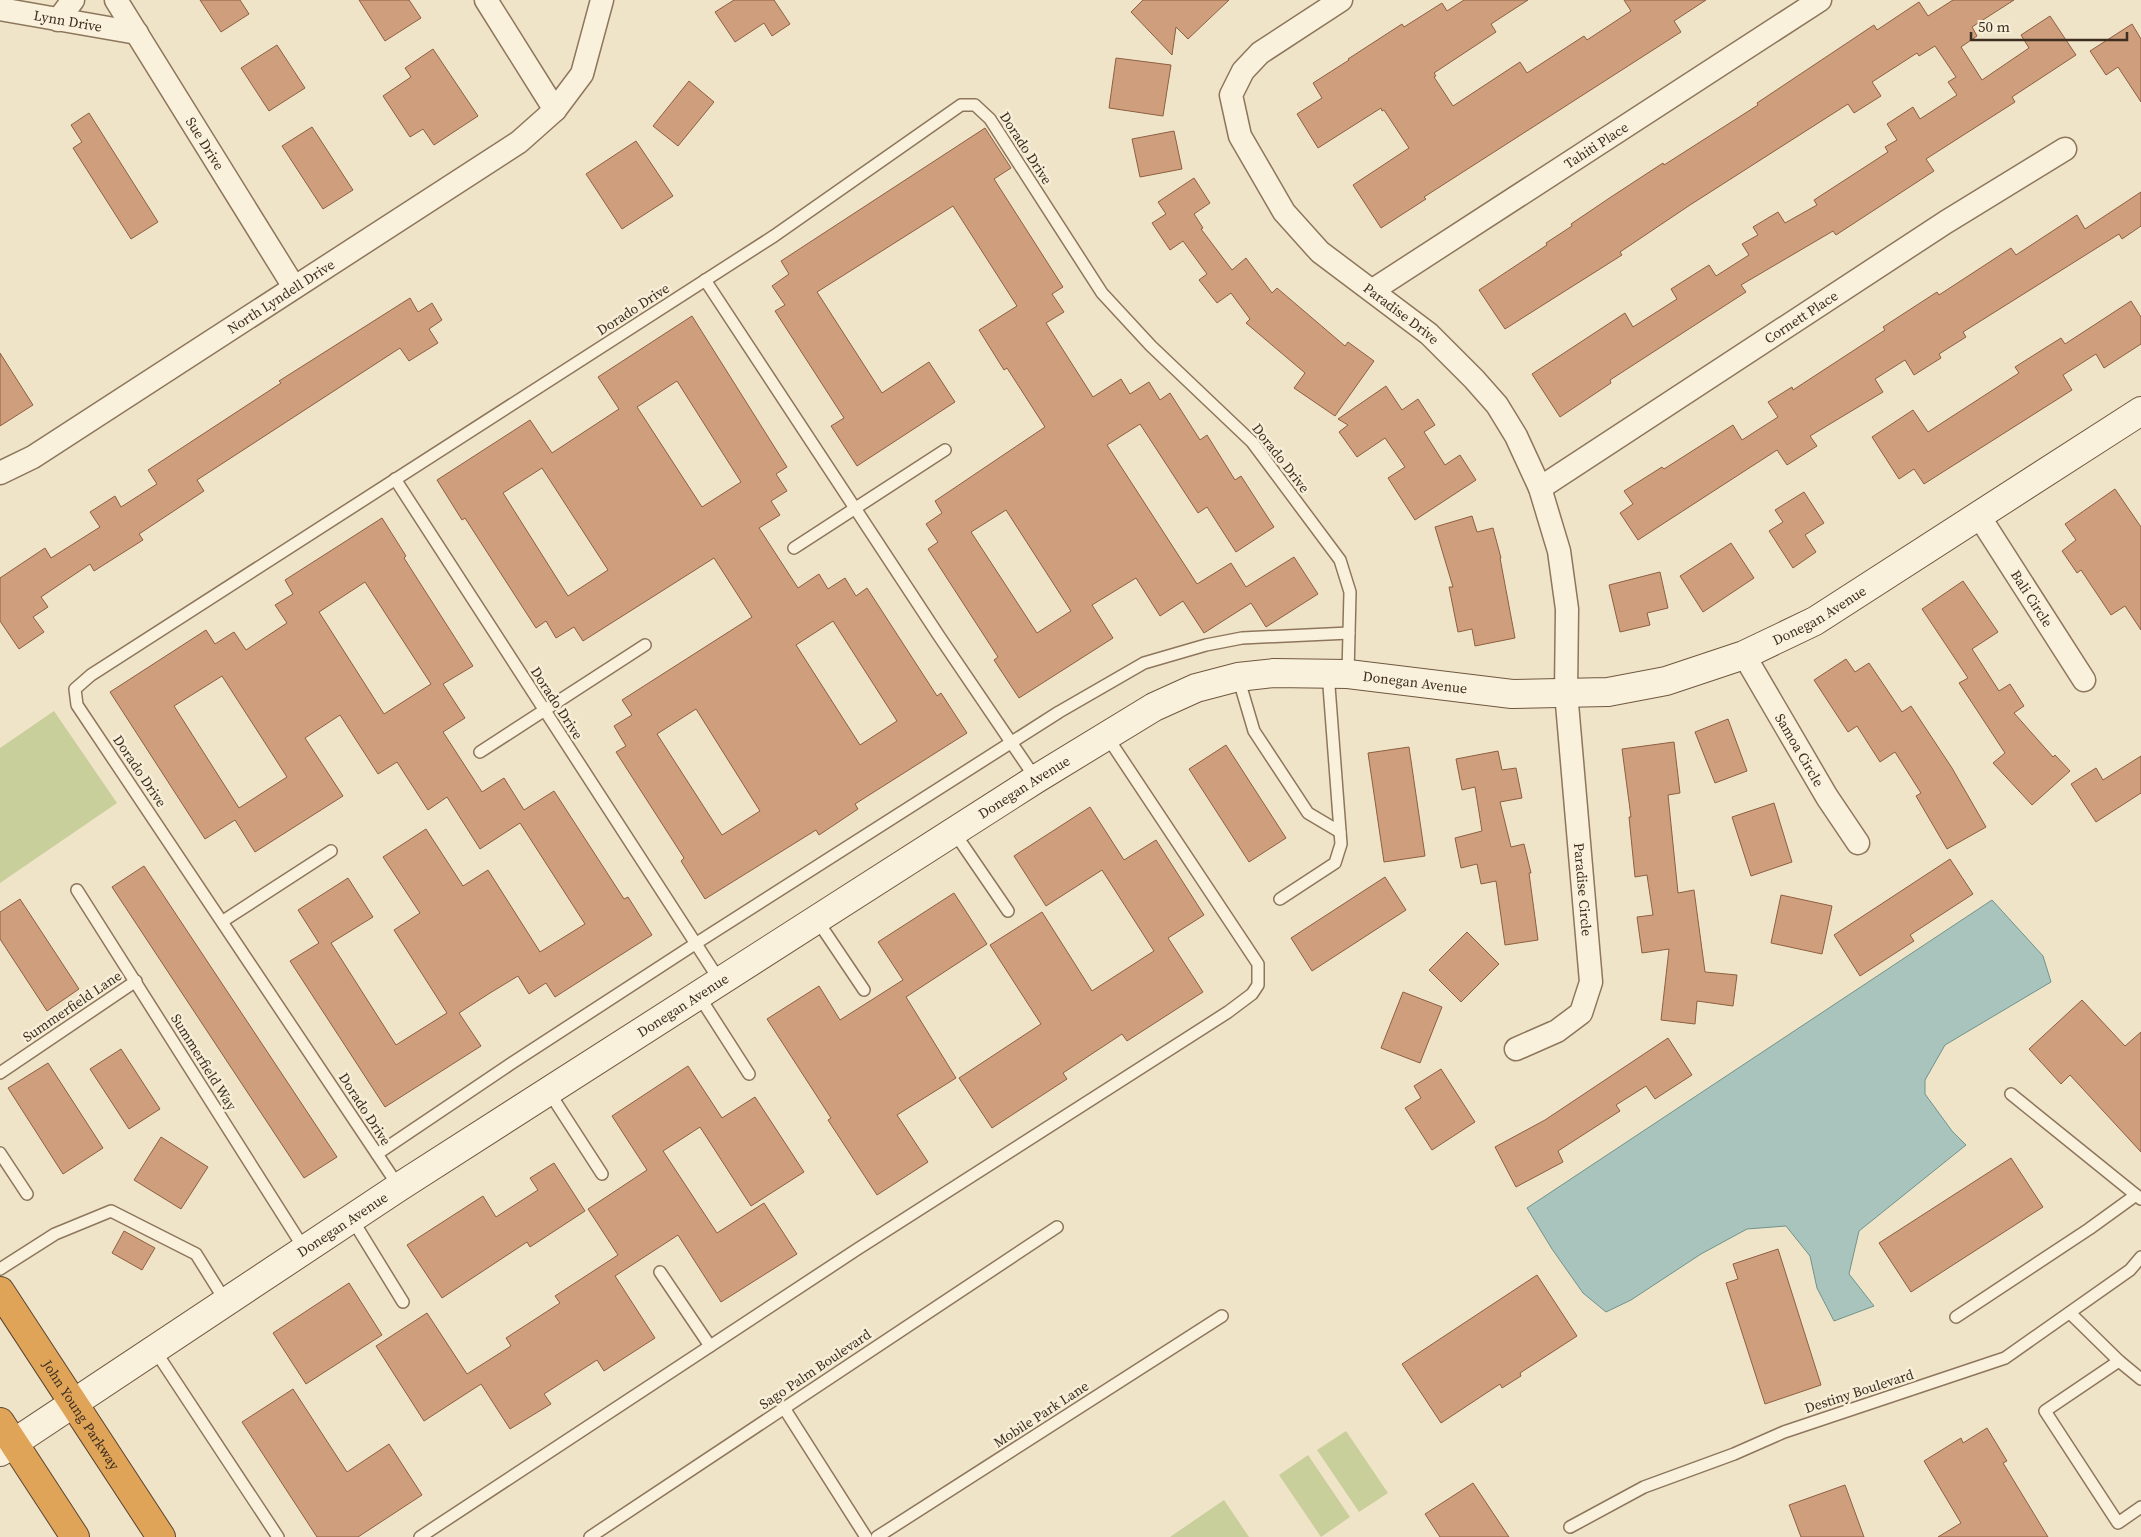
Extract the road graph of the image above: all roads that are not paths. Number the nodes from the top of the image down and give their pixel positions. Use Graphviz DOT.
graph roads {
  1 [pos="73,0"];
  2 [pos="116,0"];
  3 [pos="486,0"];
  4 [pos="602,0"];
  5 [pos="1341,0"];
  6 [pos="1820,0"];
  7 [pos="0,9"];
  8 [pos="58,20"];
  9 [pos="136,33"];
  10 [pos="555,110"];
  11 [pos="2065,149"];
  12 [pos="705,280"];
  13 [pos="294,287"];
  14 [pos="1373,290"];
  15 [pos="2141,411"];
  16 [pos="945,450"];
  17 [pos="0,472"];
  18 [pos="395,479"];
  19 [pos="1540,488"];
  20 [pos="855,508"];
  21 [pos="1979,516"];
  22 [pos="794,548"];
  23 [pos="1349,633"];
  24 [pos="645,645"];
  25 [pos="1744,655"];
  26 [pos="1338,674"];
  27 [pos="1238,678"];
  28 [pos="2084,680"];
  29 [pos="1566,692"];
  30 [pos="544,710"];
  31 [pos="1106,735"];
  32 [pos="1012,742"];
  33 [pos="480,752"];
  34 [pos="1036,779"];
  35 [pos="954,832"];
  36 [pos="1340,832"];
  37 [pos="1858,844"];
  38 [pos="331,851"];
  39 [pos="77,890"];
  40 [pos="1280,899"];
  41 [pos="1008,911"];
  42 [pos="817,920"];
  43 [pos="223,921"];
  44 [pos="696,944"];
  45 [pos="136,981"];
  46 [pos="710,989"];
  47 [pos="864,990"];
  48 [pos="1516,1049"];
  49 [pos="0,1073"];
  50 [pos="748,1074"];
  51 [pos="549,1092"];
  52 [pos="2011,1094"];
  53 [pos="0,1153"];
  54 [pos="377,1154"];
  55 [pos="602,1174"];
  56 [pos="399,1187"];
  57 [pos="27,1194"];
  58 [pos="2139,1197"];
  59 [pos="352,1219"];
  60 [pos="1057,1227"];
  61 [pos="305,1250"];
  62 [pos="2141,1257"];
  63 [pos="0,1269"];
  64 [pos="660,1272"];
  65 [pos="0,1292"];
  66 [pos="226,1302"];
  67 [pos="402,1302"];
  68 [pos="2070,1313"];
  69 [pos="1222,1316"];
  70 [pos="1956,1317"];
  71 [pos="710,1346"];
  72 [pos="154,1349"];
  73 [pos="2119,1361"];
  74 [pos="2141,1379"];
  75 [pos="73,1402"];
  76 [pos="784,1408"];
  77 [pos="5,1439"];
  78 [pos="2141,1507"];
  79 [pos="1570,1527"];
  80 [pos="75,1537"];
  81 [pos="161,1537"];
  82 [pos="278,1537"];
  83 [pos="420,1537"];
  84 [pos="590,1537"];
  85 [pos="866,1537"];
  86 [pos="877,1537"];
  1 -- 8 [label="street"];
  2 -- 9 [label="street, Sue Drive"];
  3 -- 10 [label="street"];
  4 -- 10 [label="street, North Lyndell Drive"];
  5 -- 14 [label="street, Paradise Drive"];
  6 -- 14 [label="street, Tahiti Place"];
  7 -- 8 [label="street, Lynn Drive"];
  8 -- 9 [label="street, Lynn Drive"];
  9 -- 13 [label="street, Sue Drive"];
  10 -- 13 [label="street, North Lyndell Drive"];
  11 -- 19 [label="street, Cornett Place"];
  12 -- 18 [label="lane, Dorado Drive"];
  12 -- 20 [label="lane"];
  12 -- 23 [label="lane, Dorado Drive"];
  13 -- 17 [label="street, North Lyndell Drive"];
  14 -- 19 [label="street, Paradise Drive"];
  15 -- 21 [label="street, Donegan Avenue"];
  16 -- 20 [label="lane"];
  18 -- 30 [label="lane, Dorado Drive"];
  18 -- 43 [label="lane, Dorado Drive"];
  19 -- 29 [label="street, Paradise Drive"];
  20 -- 22 [label="lane"];
  20 -- 32 [label="lane"];
  21 -- 25 [label="street, Donegan Avenue"];
  21 -- 28 [label="street, Bali Circle"];
  23 -- 26 [label="lane, Dorado Drive"];
  23 -- 32 [label="lane"];
  24 -- 30 [label="lane"];
  25 -- 29 [label="street, Donegan Avenue"];
  25 -- 37 [label="street, Samoa Circle"];
  26 -- 27 [label="street, Donegan Avenue"];
  26 -- 29 [label="street, Donegan Avenue"];
  26 -- 36 [label="lane, Dorado Drive"];
  27 -- 31 [label="street, Donegan Avenue"];
  27 -- 36 [label="lane"];
  29 -- 48 [label="street, Paradise Circle"];
  30 -- 33 [label="lane"];
  30 -- 44 [label="lane, Dorado Drive"];
  31 -- 34 [label="street, Donegan Avenue"];
  31 -- 71 [label="lane"];
  32 -- 34 [label="lane"];
  32 -- 44 [label="lane"];
  34 -- 35 [label="street, Donegan Avenue"];
  35 -- 41 [label="lane"];
  35 -- 42 [label="street, Donegan Avenue"];
  36 -- 40 [label="lane, Dorado Drive"];
  38 -- 43 [label="lane"];
  39 -- 45 [label="lane, Summerfield Way"];
  42 -- 46 [label="street, Donegan Avenue"];
  42 -- 47 [label="lane"];
  43 -- 54 [label="lane, Dorado Drive"];
  44 -- 46 [label="lane, Dorado Drive"];
  44 -- 54 [label="lane"];
  45 -- 49 [label="lane, Summerfield Lane"];
  45 -- 61 [label="lane, Summerfield Way"];
  46 -- 50 [label="lane, Dorado Drive"];
  46 -- 51 [label="street, Donegan Avenue"];
  51 -- 55 [label="lane"];
  51 -- 56 [label="street, Donegan Avenue"];
  52 -- 58 [label="lane"];
  53 -- 57 [label="lane"];
  54 -- 56 [label="lane, Dorado Drive"];
  56 -- 59 [label="street, Donegan Avenue"];
  58 -- 70 [label="lane"];
  59 -- 61 [label="street, Donegan Avenue"];
  59 -- 67 [label="lane"];
  60 -- 76 [label="lane, Sago Palm Boulevard"];
  61 -- 66 [label="street, Donegan Avenue"];
  62 -- 68 [label="lane, Destiny Boulevard"];
  63 -- 66 [label="lane"];
  64 -- 71 [label="lane"];
  65 -- 75 [label="highway, John Young Parkway"];
  66 -- 72 [label="street, Donegan Avenue"];
  68 -- 73 [label="lane"];
  68 -- 79 [label="lane, Destiny Boulevard"];
  69 -- 86 [label="lane, Mobile Park Lane"];
  71 -- 83 [label="lane"];
  72 -- 75 [label="street, Donegan Avenue"];
  72 -- 82 [label="lane"];
  73 -- 74 [label="lane"];
  73 -- 78 [label="lane"];
  75 -- 77 [label="street, Donegan Avenue"];
  75 -- 81 [label="highway, John Young Parkway"];
  76 -- 84 [label="lane, Sago Palm Boulevard"];
  76 -- 85 [label="lane"];
  77 -- 80 [label="highway"];
}
